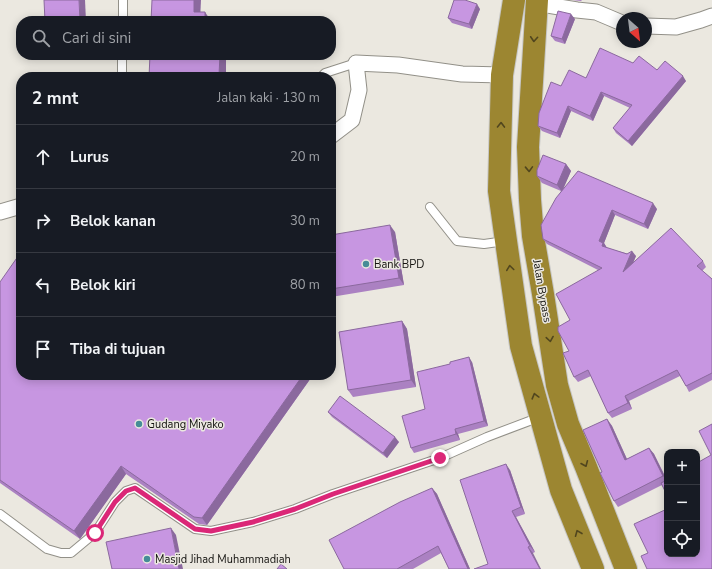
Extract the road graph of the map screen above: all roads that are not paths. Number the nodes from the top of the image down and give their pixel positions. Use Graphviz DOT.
graph roads {
  1 [pos="123,0"];
  2 [pos="510,1"];
  3 [pos="537,2"];
  4 [pos="123,16"];
  5 [pos="712,16"];
  6 [pos="616,20"];
  7 [pos="652,26"];
  8 [pos="122,60"];
  9 [pos="363,63"];
  10 [pos="122,72"];
  11 [pos="329,72"];
  12 [pos="502,75"];
  13 [pos="336,132"];
  14 [pos="16,207"];
  15 [pos="430,207"];
  16 [pos="0,212"];
  17 [pos="533,236"];
  18 [pos="506,241"];
  19 [pos="540,416"];
  20 [pos="0,514"];
  21 [pos="592,569"];
  22 [pos="626,569"];
  1 -- 4 [label="lane"];
  2 -- 12 [label="highway"];
  3 -- 6 [label="street"];
  3 -- 17 [label="highway, Jalan Bypass, one-way"];
  5 -- 7 [label="street"];
  8 -- 10 [label="lane"];
  9 -- 11 [label="lane"];
  9 -- 12 [label="street"];
  9 -- 13 [label="street"];
  18 -- 12 [label="highway, one-way"];
  14 -- 16 [label="street"];
  15 -- 18 [label="lane"];
  17 -- 18 [label="highway"];
  17 -- 22 [label="highway, Jalan Bypass, one-way"];
  19 -- 18 [label="highway, one-way"];
  19 -- 20 [label="lane"];
  21 -- 19 [label="highway, one-way"];
}
